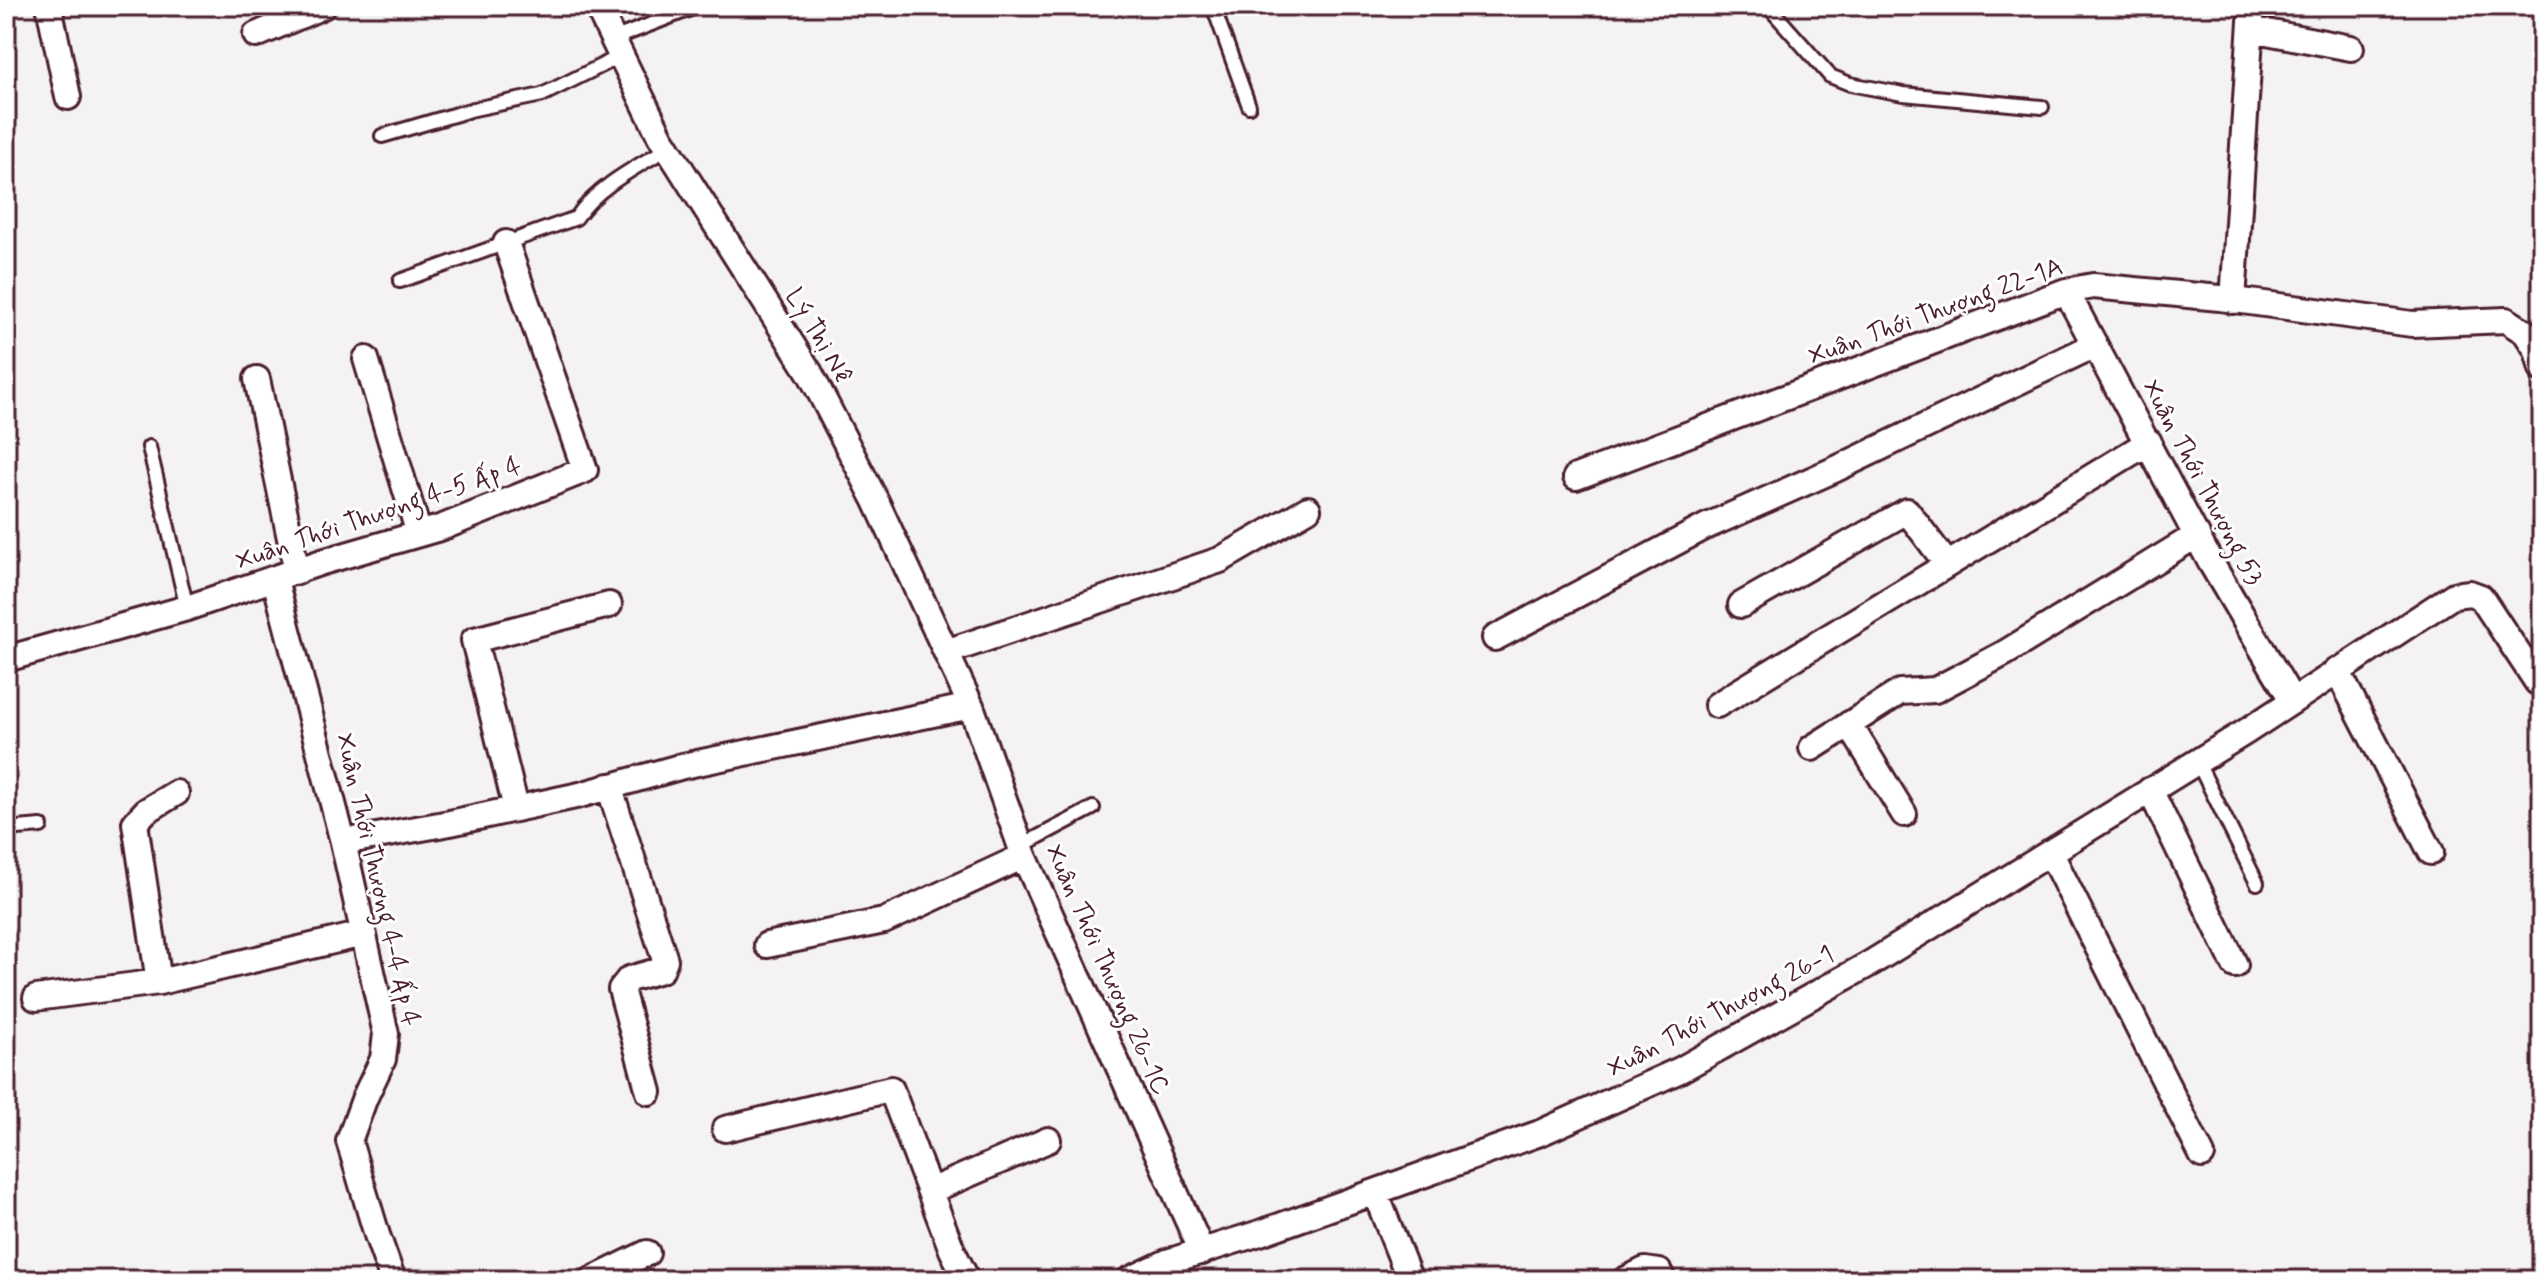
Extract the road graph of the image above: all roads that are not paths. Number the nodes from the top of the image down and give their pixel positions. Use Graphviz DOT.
graph roads {
  1 [pos="49,6"];
  2 [pos="323,6"];
  3 [pos="597,6"];
  4 [pos="698,6"];
  5 [pos="1213,6"];
  6 [pos="1768,6"];
  7 [pos="2251,18"];
  8 [pos="256,35"];
  9 [pos="617,47"];
  10 [pos="2351,48"];
  11 [pos="68,97"];
  12 [pos="1249,106"];
  13 [pos="2042,107"];
  14 [pos="382,136"];
  15 [pos="668,148"];
  16 [pos="506,243"];
  17 [pos="400,281"];
  18 [pos="2066,291"];
  19 [pos="2233,301"];
  20 [pos="2095,345"];
  21 [pos="366,359"];
  22 [pos="2542,369"];
  23 [pos="257,379"];
  24 [pos="2149,442"];
  25 [pos="149,447"];
  26 [pos="1576,477"];
  27 [pos="1308,509"];
  28 [pos="419,534"];
  29 [pos="2197,535"];
  30 [pos="1947,564"];
  31 [pos="286,576"];
  32 [pos="609,605"];
  33 [pos="1741,605"];
  34 [pos="187,608"];
  35 [pos="1495,638"];
  36 [pos="946,652"];
  37 [pos="6,659"];
  38 [pos="2337,670"];
  39 [pos="2537,682"];
  40 [pos="2292,700"];
  41 [pos="1717,705"];
  42 [pos="971,706"];
  43 [pos="1849,724"];
  44 [pos="1812,748"];
  45 [pos="2197,761"];
  46 [pos="609,786"];
  47 [pos="2150,790"];
  48 [pos="176,793"];
  49 [pos="516,808"];
  50 [pos="1093,808"];
  51 [pos="1904,814"];
  52 [pos="41,826"];
  53 [pos="6,829"];
  54 [pos="343,842"];
  55 [pos="1022,851"];
  56 [pos="2050,852"];
  57 [pos="2431,852"];
  58 [pos="2257,883"];
  59 [pos="363,934"];
  60 [pos="767,945"];
  61 [pos="2235,965"];
  62 [pos="159,982"];
  63 [pos="36,998"];
  64 [pos="649,1092"];
  65 [pos="725,1129"];
  66 [pos="1048,1140"];
  67 [pos="2202,1155"];
  68 [pos="930,1191"];
  69 [pos="1375,1192"];
  70 [pos="1202,1252"];
  71 [pos="647,1253"];
  72 [pos="393,1280"];
  73 [pos="592,1280"];
  74 [pos="967,1280"];
  75 [pos="1129,1280"];
  76 [pos="1410,1280"];
  77 [pos="1625,1280"];
  78 [pos="1663,1280"];
  1 -- 11 [label="street"];
  2 -- 8 [label="street"];
  3 -- 9 [label="street, Lý Thị Nê"];
  4 -- 9 [label="lane"];
  5 -- 12 [label="lane"];
  6 -- 13 [label="lane"];
  7 -- 10 [label="street"];
  7 -- 19 [label="street"];
  9 -- 14 [label="lane"];
  9 -- 15 [label="street, Lý Thị Nê"];
  15 -- 16 [label="lane"];
  15 -- 36 [label="street, Lý Thị Nê"];
  16 -- 17 [label="lane"];
  16 -- 28 [label="street, Xuân Thới Thượng 4-5 Ấp 4"];
  18 -- 19 [label="street, Xuân Thới Thượng 22-1A"];
  18 -- 20 [label="street, Xuân Thới Thượng 53"];
  18 -- 26 [label="street, Xuân Thới Thượng 22-1A"];
  19 -- 22 [label="street, Xuân Thới Thượng 22-1A"];
  20 -- 24 [label="street, Xuân Thới Thượng 53"];
  20 -- 35 [label="street"];
  21 -- 28 [label="street"];
  23 -- 31 [label="street, Xuân Thới Thượng 4-4 Ấp 4"];
  24 -- 29 [label="street, Xuân Thới Thượng 53"];
  24 -- 30 [label="street"];
  25 -- 34 [label="lane"];
  27 -- 36 [label="street"];
  28 -- 31 [label="street, Xuân Thới Thượng 4-5 Ấp 4"];
  29 -- 40 [label="street, Xuân Thới Thượng 53"];
  29 -- 43 [label="street"];
  30 -- 33 [label="street"];
  30 -- 41 [label="street"];
  31 -- 34 [label="street, Xuân Thới Thượng 4-5 Ấp 4"];
  31 -- 54 [label="street, Xuân Thới Thượng 4-4 Ấp 4"];
  32 -- 49 [label="street"];
  34 -- 37 [label="street, Xuân Thới Thượng 4-5 Ấp 4"];
  36 -- 42 [label="street, Lý Thị Nê"];
  38 -- 39 [label="street, Xuân Thới Thượng 26-1"];
  38 -- 40 [label="street, Xuân Thới Thượng 26-1"];
  38 -- 57 [label="street"];
  40 -- 45 [label="street, Xuân Thới Thượng 26-1"];
  42 -- 46 [label="street"];
  42 -- 55 [label="street, Xuân Thới Thượng 26-1C"];
  43 -- 44 [label="street"];
  43 -- 51 [label="street"];
  45 -- 47 [label="street, Xuân Thới Thượng 26-1"];
  45 -- 58 [label="lane"];
  46 -- 49 [label="street"];
  46 -- 64 [label="street"];
  47 -- 56 [label="street, Xuân Thới Thượng 26-1"];
  47 -- 61 [label="street"];
  48 -- 62 [label="street"];
  49 -- 54 [label="street"];
  50 -- 55 [label="lane"];
  52 -- 53 [label="lane"];
  54 -- 59 [label="street, Xuân Thới Thượng 4-4 Ấp 4"];
  55 -- 60 [label="street"];
  55 -- 70 [label="street, Xuân Thới Thượng 26-1C"];
  56 -- 67 [label="street"];
  56 -- 69 [label="street, Xuân Thới Thượng 26-1"];
  59 -- 62 [label="street"];
  59 -- 72 [label="street, Xuân Thới Thượng 4-4 Ấp 4"];
  62 -- 63 [label="street"];
  65 -- 68 [label="street"];
  66 -- 68 [label="street"];
  68 -- 74 [label="street"];
  69 -- 70 [label="street, Xuân Thới Thượng 26-1"];
  69 -- 76 [label="street"];
  70 -- 75 [label="street, Xuân Thới Thượng 26-1"];
  71 -- 73 [label="street"];
  77 -- 78 [label="street"];
}
